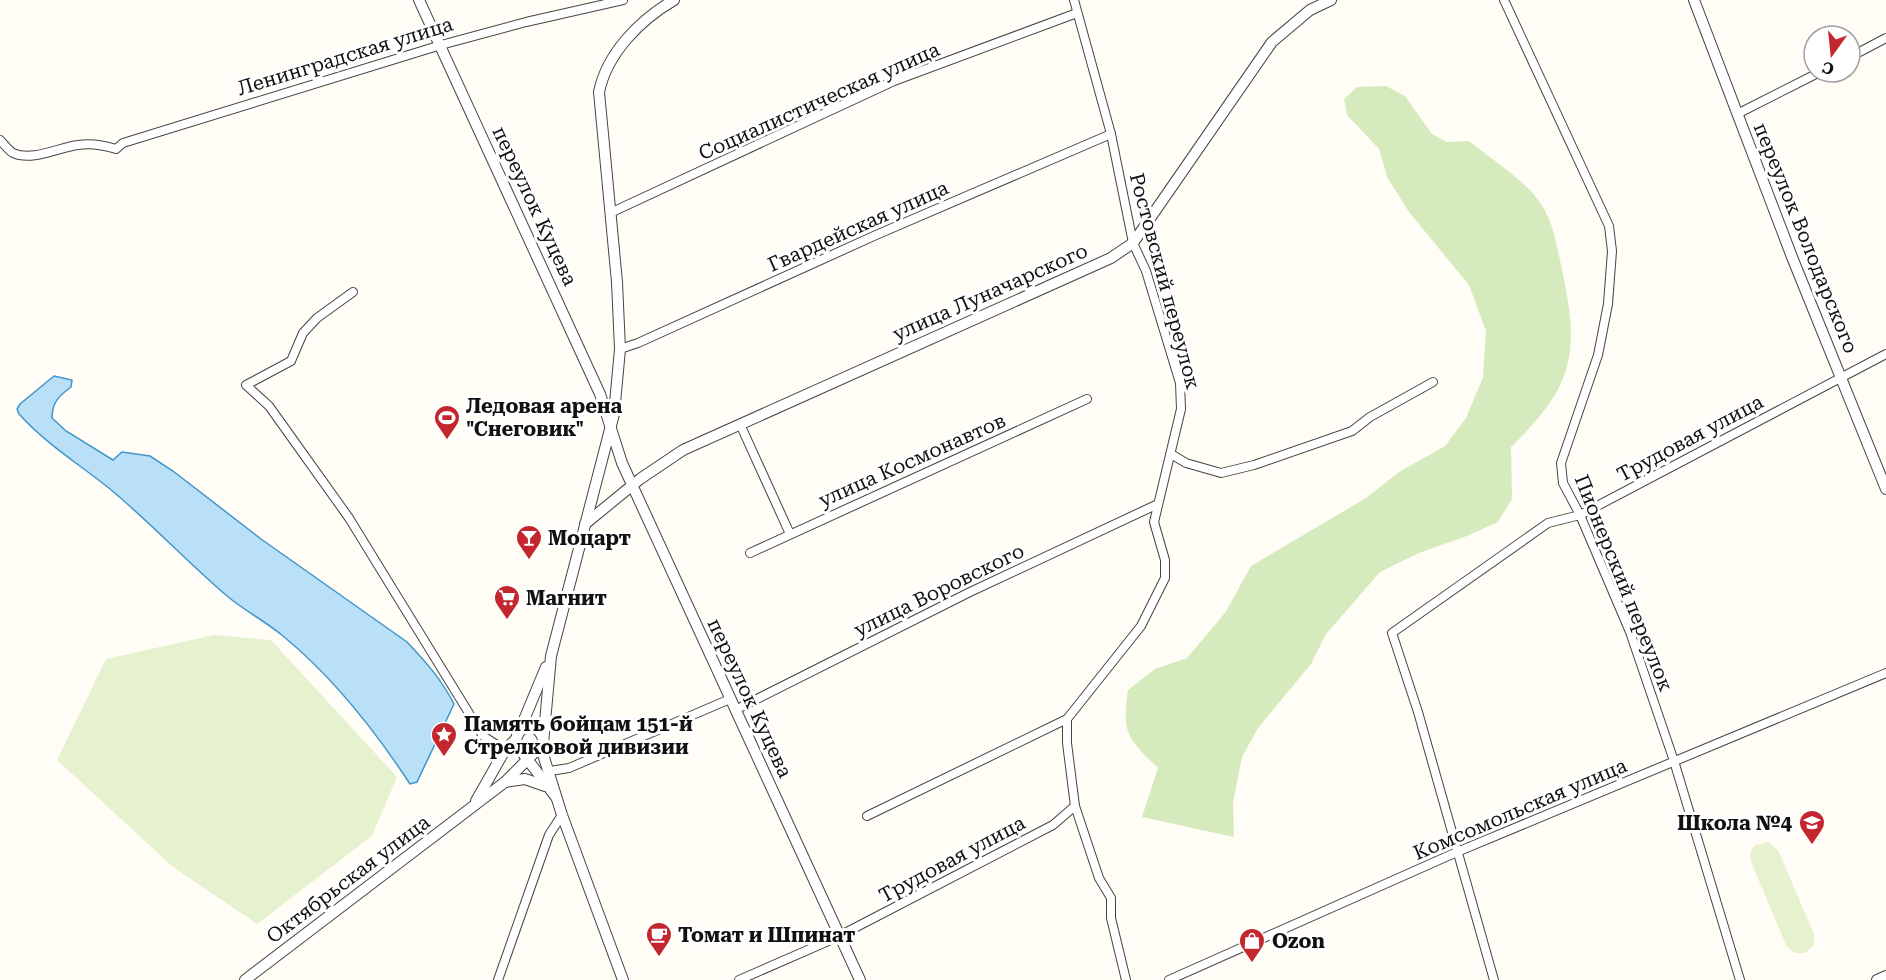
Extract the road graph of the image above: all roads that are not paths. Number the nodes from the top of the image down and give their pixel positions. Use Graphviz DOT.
graph roads {
  1 [pos="419,0"];
  2 [pos="623,0"];
  3 [pos="674,0"];
  4 [pos="1074,0"];
  5 [pos="1331,0"];
  6 [pos="1504,0"];
  7 [pos="1694,0"];
  8 [pos="1077,13"];
  9 [pos="1886,38"];
  10 [pos="441,45"];
  11 [pos="1862,51"];
  12 [pos="1802,81"];
  13 [pos="1737,114"];
  14 [pos="1111,134"];
  15 [pos="0,140"];
  16 [pos="610,213"];
  17 [pos="1133,243"];
  18 [pos="353,292"];
  19 [pos="620,348"];
  20 [pos="1886,354"];
  21 [pos="1842,377"];
  22 [pos="1433,382"];
  23 [pos="1088,399"];
  24 [pos="740,424"];
  25 [pos="610,430"];
  26 [pos="1172,454"];
  27 [pos="633,485"];
  28 [pos="1886,489"];
  29 [pos="1158,504"];
  30 [pos="1580,515"];
  31 [pos="585,524"];
  32 [pos="790,534"];
  33 [pos="750,553"];
  34 [pos="551,656"];
  35 [pos="1886,673"];
  36 [pos="733,705"];
  37 [pos="1066,719"];
  38 [pos="518,742"];
  39 [pos="505,750"];
  40 [pos="537,750"];
  41 [pos="1674,761"];
  42 [pos="550,771"];
  43 [pos="505,782"];
  44 [pos="546,787"];
  45 [pos="556,798"];
  46 [pos="1075,806"];
  47 [pos="473,807"];
  48 [pos="562,815"];
  49 [pos="867,816"];
  50 [pos="1457,852"];
  51 [pos="837,937"];
  52 [pos="1886,976"];
  53 [pos="245,980"];
  54 [pos="498,980"];
  55 [pos="623,980"];
  56 [pos="739,980"];
  57 [pos="860,980"];
  58 [pos="1126,980"];
  59 [pos="1169,980"];
  60 [pos="1494,980"];
  61 [pos="1740,980"];
  62 [pos="1877,980"];
  1 -- 10 [label="street, переулок Куцева"];
  2 -- 10 [label="street, Ленинградская улица"];
  3 -- 16 [label="street, переулок Куцева"];
  4 -- 8 [label="street, Ростовский переулок"];
  5 -- 17 [label="street, улица Луначарского"];
  6 -- 30 [label="street, Пионерский переулок"];
  7 -- 13 [label="street, переулок Володарского"];
  8 -- 14 [label="street, Ростовский переулок"];
  8 -- 16 [label="street, Социалистическая улица"];
  9 -- 11 [label="street"];
  10 -- 15 [label="street, Ленинградская улица"];
  10 -- 25 [label="street, переулок Куцева"];
  12 -- 13 [label="street"];
  13 -- 21 [label="street, переулок Володарского"];
  14 -- 17 [label="street, Ростовский переулок"];
  14 -- 19 [label="street, Гвардейская улица"];
  16 -- 19 [label="street, переулок Куцева"];
  17 -- 24 [label="street, улица Луначарского"];
  17 -- 26 [label="street, Ростовский переулок"];
  18 -- 39 [label="street"];
  19 -- 25 [label="street, переулок Куцева"];
  20 -- 21 [label="street, Трудовая улица"];
  21 -- 28 [label="street, переулок Володарского"];
  21 -- 30 [label="street, Трудовая улица"];
  22 -- 26 [label="street"];
  23 -- 32 [label="street, улица Космонавтов"];
  24 -- 27 [label="street, улица Луначарского"];
  24 -- 32 [label="street"];
  25 -- 27 [label="street, переулок Куцева"];
  25 -- 31 [label="street"];
  26 -- 29 [label="street, Ростовский переулок"];
  27 -- 31 [label="street, улица Луначарского"];
  27 -- 36 [label="street, переулок Куцева"];
  29 -- 36 [label="street, улица Воровского"];
  29 -- 37 [label="street, Ростовский переулок"];
  30 -- 41 [label="street, Пионерский переулок"];
  30 -- 50 [label="street, Трудовая улица"];
  31 -- 34 [label="street"];
  32 -- 33 [label="street, улица Космонавтов"];
  34 -- 38 [label="street"];
  34 -- 40 [label="street"];
  35 -- 41 [label="street, Комсомольская улица"];
  36 -- 42 [label="street, улица Воровского"];
  36 -- 51 [label="street, переулок Куцева"];
  37 -- 46 [label="street"];
  37 -- 49 [label="street, Ростовский переулок"];
  38 -- 39 [label="street, Октябрьская улица"];
  38 -- 40 [label="street"];
  38 -- 40 [label="street"];
  39 -- 47 [label="street, Октябрьская улица"];
  40 -- 42 [label="street"];
  40 -- 43 [label="street, Октябрьская улица"];
  40 -- 44 [label="street"];
  41 -- 50 [label="street, Комсомольская улица"];
  41 -- 61 [label="street, Пионерский переулок"];
  42 -- 45 [label="street"];
  43 -- 44 [label="street"];
  43 -- 47 [label="street, Октябрьская улица"];
  44 -- 45 [label="street"];
  45 -- 48 [label="street"];
  46 -- 51 [label="street, Трудовая улица"];
  46 -- 58 [label="street"];
  47 -- 53 [label="street, Октябрьская улица"];
  48 -- 54 [label="street"];
  48 -- 55 [label="street"];
  50 -- 59 [label="street, Комсомольская улица"];
  50 -- 60 [label="street"];
  51 -- 56 [label="street, Трудовая улица"];
  51 -- 57 [label="street, переулок Куцева"];
  52 -- 62 [label="street"];
}
